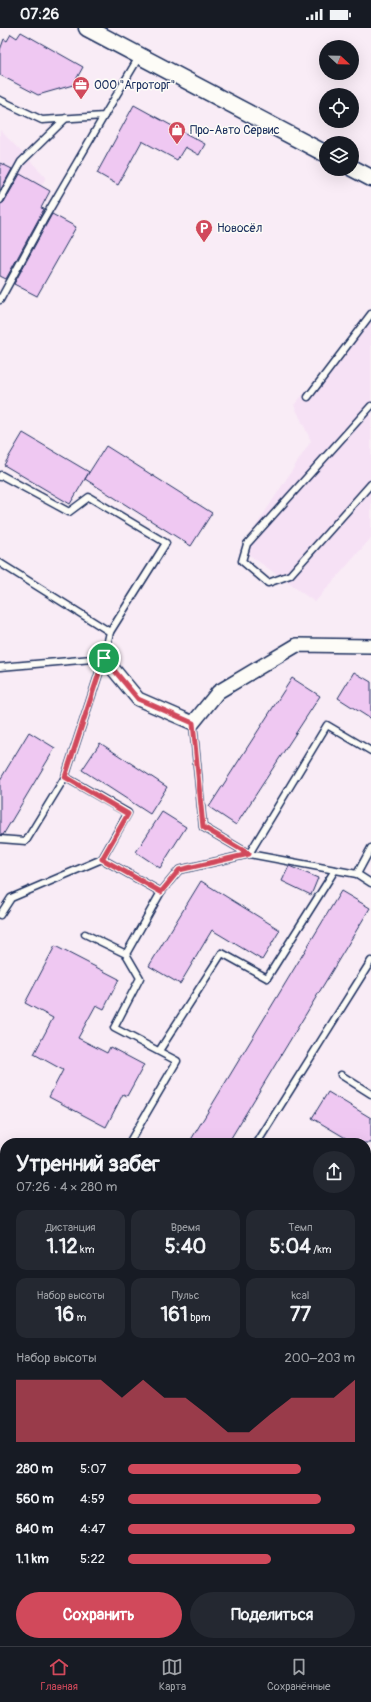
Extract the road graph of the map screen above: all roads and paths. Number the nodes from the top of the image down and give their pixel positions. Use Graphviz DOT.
graph roads {
  1 [pos="87,28"];
  2 [pos="140,56"];
  3 [pos="0,100"];
  4 [pos="104,116"];
  5 [pos="66,118"];
  6 [pos="319,150"];
  7 [pos="359,172"];
  8 [pos="371,178"];
  9 [pos="0,200"];
  10 [pos="0,300"];
  11 [pos="371,314"];
  12 [pos="308,397"];
  13 [pos="371,406"];
  14 [pos="0,477"];
  15 [pos="371,484"];
  16 [pos="0,563"];
  17 [pos="110,632"];
  18 [pos="371,646"];
  19 [pos="104,658"];
  20 [pos="0,667"];
  21 [pos="193,723"];
  22 [pos="371,751"];
  23 [pos="65,777"];
  24 [pos="0,840"];
  25 [pos="371,848"];
  26 [pos="249,854"];
  27 [pos="102,859"];
  28 [pos="335,870"];
  29 [pos="357,874"];
  30 [pos="371,883"];
  31 [pos="161,892"];
  32 [pos="0,915"];
  33 [pos="85,934"];
  34 [pos="126,954"];
  35 [pos="371,961"];
  36 [pos="159,1051"];
  37 [pos="341,1075"];
  38 [pos="371,1094"];
  39 [pos="132,1138"];
  40 [pos="260,1138"];
  1 -- 2 [label="street"];
  2 -- 4 [label="lane"];
  2 -- 6 [label="street"];
  3 -- 5 [label="lane"];
  4 -- 5 [label="lane"];
  4 -- 10 [label="lane"];
  5 -- 9 [label="lane"];
  7 -- 8 [label="street"];
  11 -- 12 [label="lane"];
  13 -- 15 [label="lane"];
  14 -- 17 [label="lane"];
  16 -- 17 [label="lane"];
  17 -- 19 [label="lane"];
  18 -- 21 [label="street"];
  19 -- 20 [label="lane"];
  19 -- 21 [label="street"];
  19 -- 23 [label="lane"];
  21 -- 26 [label="lane"];
  22 -- 26 [label="lane"];
  23 -- 24 [label="lane"];
  23 -- 27 [label="lane"];
  25 -- 29 [label="lane"];
  26 -- 28 [label="lane"];
  26 -- 31 [label="lane"];
  27 -- 31 [label="lane"];
  27 -- 32 [label="lane"];
  28 -- 29 [label="lane"];
  28 -- 36 [label="lane"];
  29 -- 30 [label="lane"];
  31 -- 34 [label="lane"];
  33 -- 34 [label="lane"];
  34 -- 36 [label="lane"];
  35 -- 40 [label="lane"];
  36 -- 39 [label="lane"];
  37 -- 38 [label="lane"];
}
